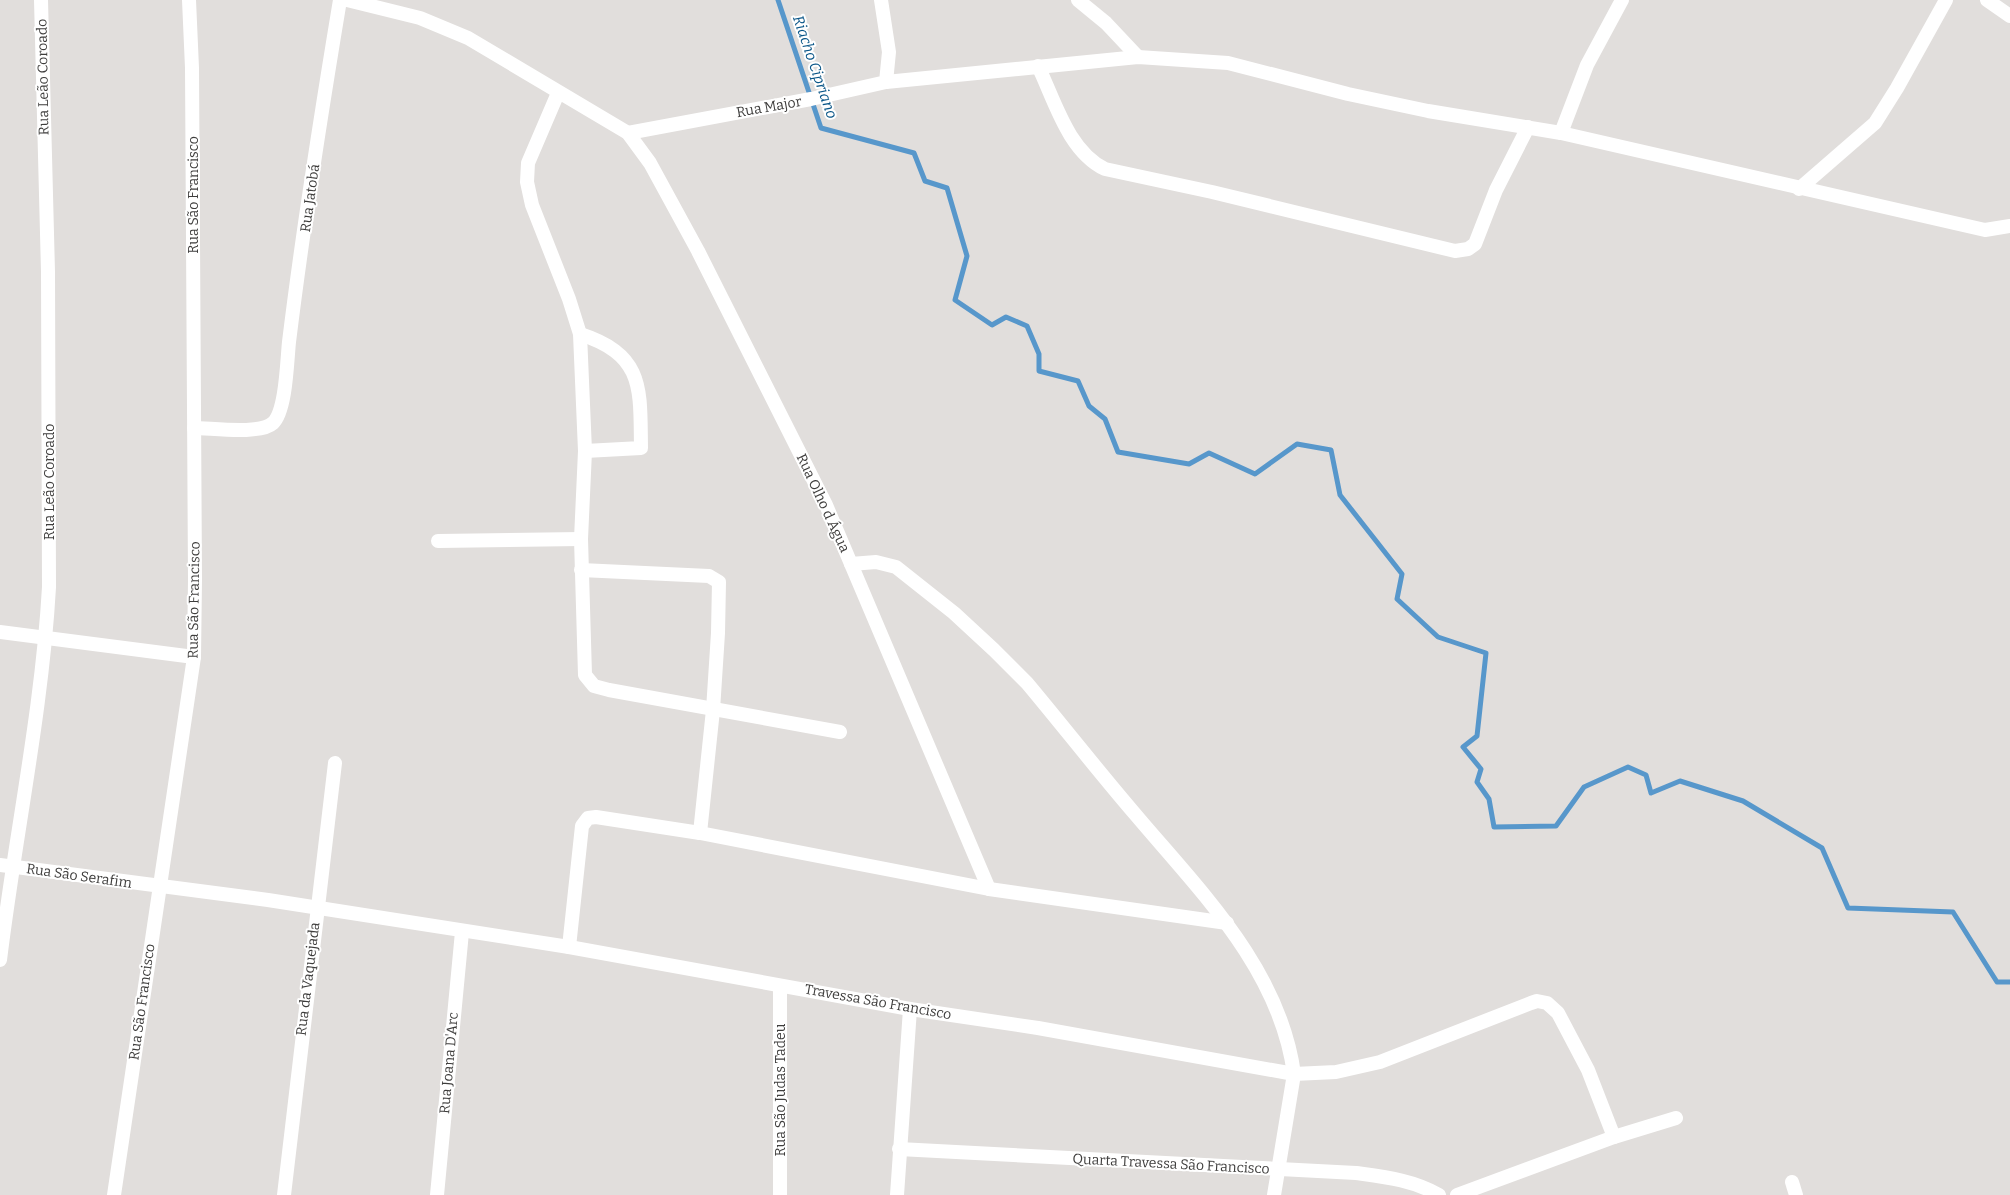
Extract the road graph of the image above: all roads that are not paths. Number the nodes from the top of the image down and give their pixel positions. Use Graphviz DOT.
graph roads {
  1 [pos="41,0"];
  2 [pos="189,0"];
  3 [pos="340,0"];
  4 [pos="347,0"];
  5 [pos="881,0"];
  6 [pos="1078,0"];
  7 [pos="1622,0"];
  8 [pos="1946,0"];
  9 [pos="1987,0"];
  10 [pos="2010,16"];
  11 [pos="1138,58"];
  12 [pos="1038,66"];
  13 [pos="886,82"];
  14 [pos="558,93"];
  15 [pos="1528,127"];
  16 [pos="628,133"];
  17 [pos="1561,133"];
  18 [pos="1799,189"];
  19 [pos="2010,226"];
  20 [pos="580,334"];
  21 [pos="194,428"];
  22 [pos="585,451"];
  23 [pos="581,539"];
  24 [pos="438,541"];
  25 [pos="851,564"];
  26 [pos="582,570"];
  27 [pos="0,632"];
  28 [pos="46,638"];
  29 [pos="194,657"];
  30 [pos="713,710"];
  31 [pos="840,732"];
  32 [pos="335,763"];
  33 [pos="700,833"];
  34 [pos="6,866"];
  35 [pos="159,886"];
  36 [pos="989,889"];
  37 [pos="317,908"];
  38 [pos="1227,923"];
  39 [pos="462,932"];
  40 [pos="569,947"];
  41 [pos="0,960"];
  42 [pos="780,986"];
  43 [pos="910,1009"];
  44 [pos="1294,1074"];
  45 [pos="1676,1118"];
  46 [pos="1614,1137"];
  47 [pos="899,1149"];
  48 [pos="1276,1169"];
  49 [pos="114,1195"];
  50 [pos="284,1195"];
  51 [pos="437,1195"];
  52 [pos="780,1195"];
  53 [pos="897,1195"];
  54 [pos="1274,1195"];
  55 [pos="1439,1195"];
  56 [pos="1457,1195"];
  1 -- 28 [label="street, Rua Leão Coroado"];
  2 -- 21 [label="street, Rua São Francisco"];
  3 -- 21 [label="street, Rua Jatobá"];
  4 -- 14 [label="street"];
  5 -- 13 [label="street"];
  6 -- 11 [label="street"];
  7 -- 17 [label="street"];
  8 -- 18 [label="street"];
  9 -- 10 [label="street"];
  11 -- 12 [label="street, Rua Major"];
  11 -- 15 [label="street, Rua Major"];
  12 -- 13 [label="street, Rua Major"];
  12 -- 15 [label="street"];
  13 -- 16 [label="street, Rua Major"];
  14 -- 16 [label="street"];
  14 -- 20 [label="street"];
  15 -- 17 [label="street, Rua Major"];
  16 -- 25 [label="street, Rua Olho d Água"];
  17 -- 18 [label="street, Rua Major"];
  18 -- 19 [label="street, Rua Major"];
  20 -- 22 [label="street"];
  20 -- 22 [label="street"];
  21 -- 29 [label="street, Rua São Francisco"];
  22 -- 23 [label="street"];
  23 -- 24 [label="street"];
  23 -- 26 [label="street"];
  25 -- 36 [label="street, Rua Olho d Água"];
  25 -- 38 [label="street"];
  26 -- 30 [label="street"];
  26 -- 30 [label="street"];
  27 -- 28 [label="street"];
  28 -- 29 [label="street"];
  28 -- 34 [label="street, Rua Leão Coroado"];
  29 -- 35 [label="street, Rua São Francisco"];
  30 -- 31 [label="street"];
  30 -- 33 [label="street"];
  32 -- 37 [label="street, Rua da Vaquejada"];
  33 -- 36 [label="street"];
  33 -- 40 [label="street"];
  34 -- 35 [label="street, Rua São Serafim"];
  34 -- 41 [label="street, Rua Leão Coroado"];
  35 -- 37 [label="street, Rua São Serafim"];
  35 -- 49 [label="street, Rua São Francisco"];
  36 -- 38 [label="street"];
  37 -- 39 [label="street, Travessa São Francisco"];
  37 -- 50 [label="street, Rua da Vaquejada"];
  38 -- 44 [label="street"];
  39 -- 40 [label="street, Travessa São Francisco"];
  39 -- 51 [label="street, Rua Joana D'Arc"];
  40 -- 42 [label="street, Travessa São Francisco"];
  42 -- 43 [label="street, Travessa São Francisco"];
  42 -- 52 [label="street, Rua São Judas Tadeu"];
  43 -- 44 [label="street, Travessa São Francisco"];
  43 -- 47 [label="street"];
  44 -- 46 [label="street, Travessa São Francisco"];
  44 -- 48 [label="street"];
  45 -- 46 [label="street"];
  46 -- 56 [label="street"];
  47 -- 48 [label="street, Quarta Travessa São Francisco"];
  47 -- 53 [label="street"];
  48 -- 54 [label="street"];
  48 -- 55 [label="street, Quarta Travessa São Francisco"];
}
